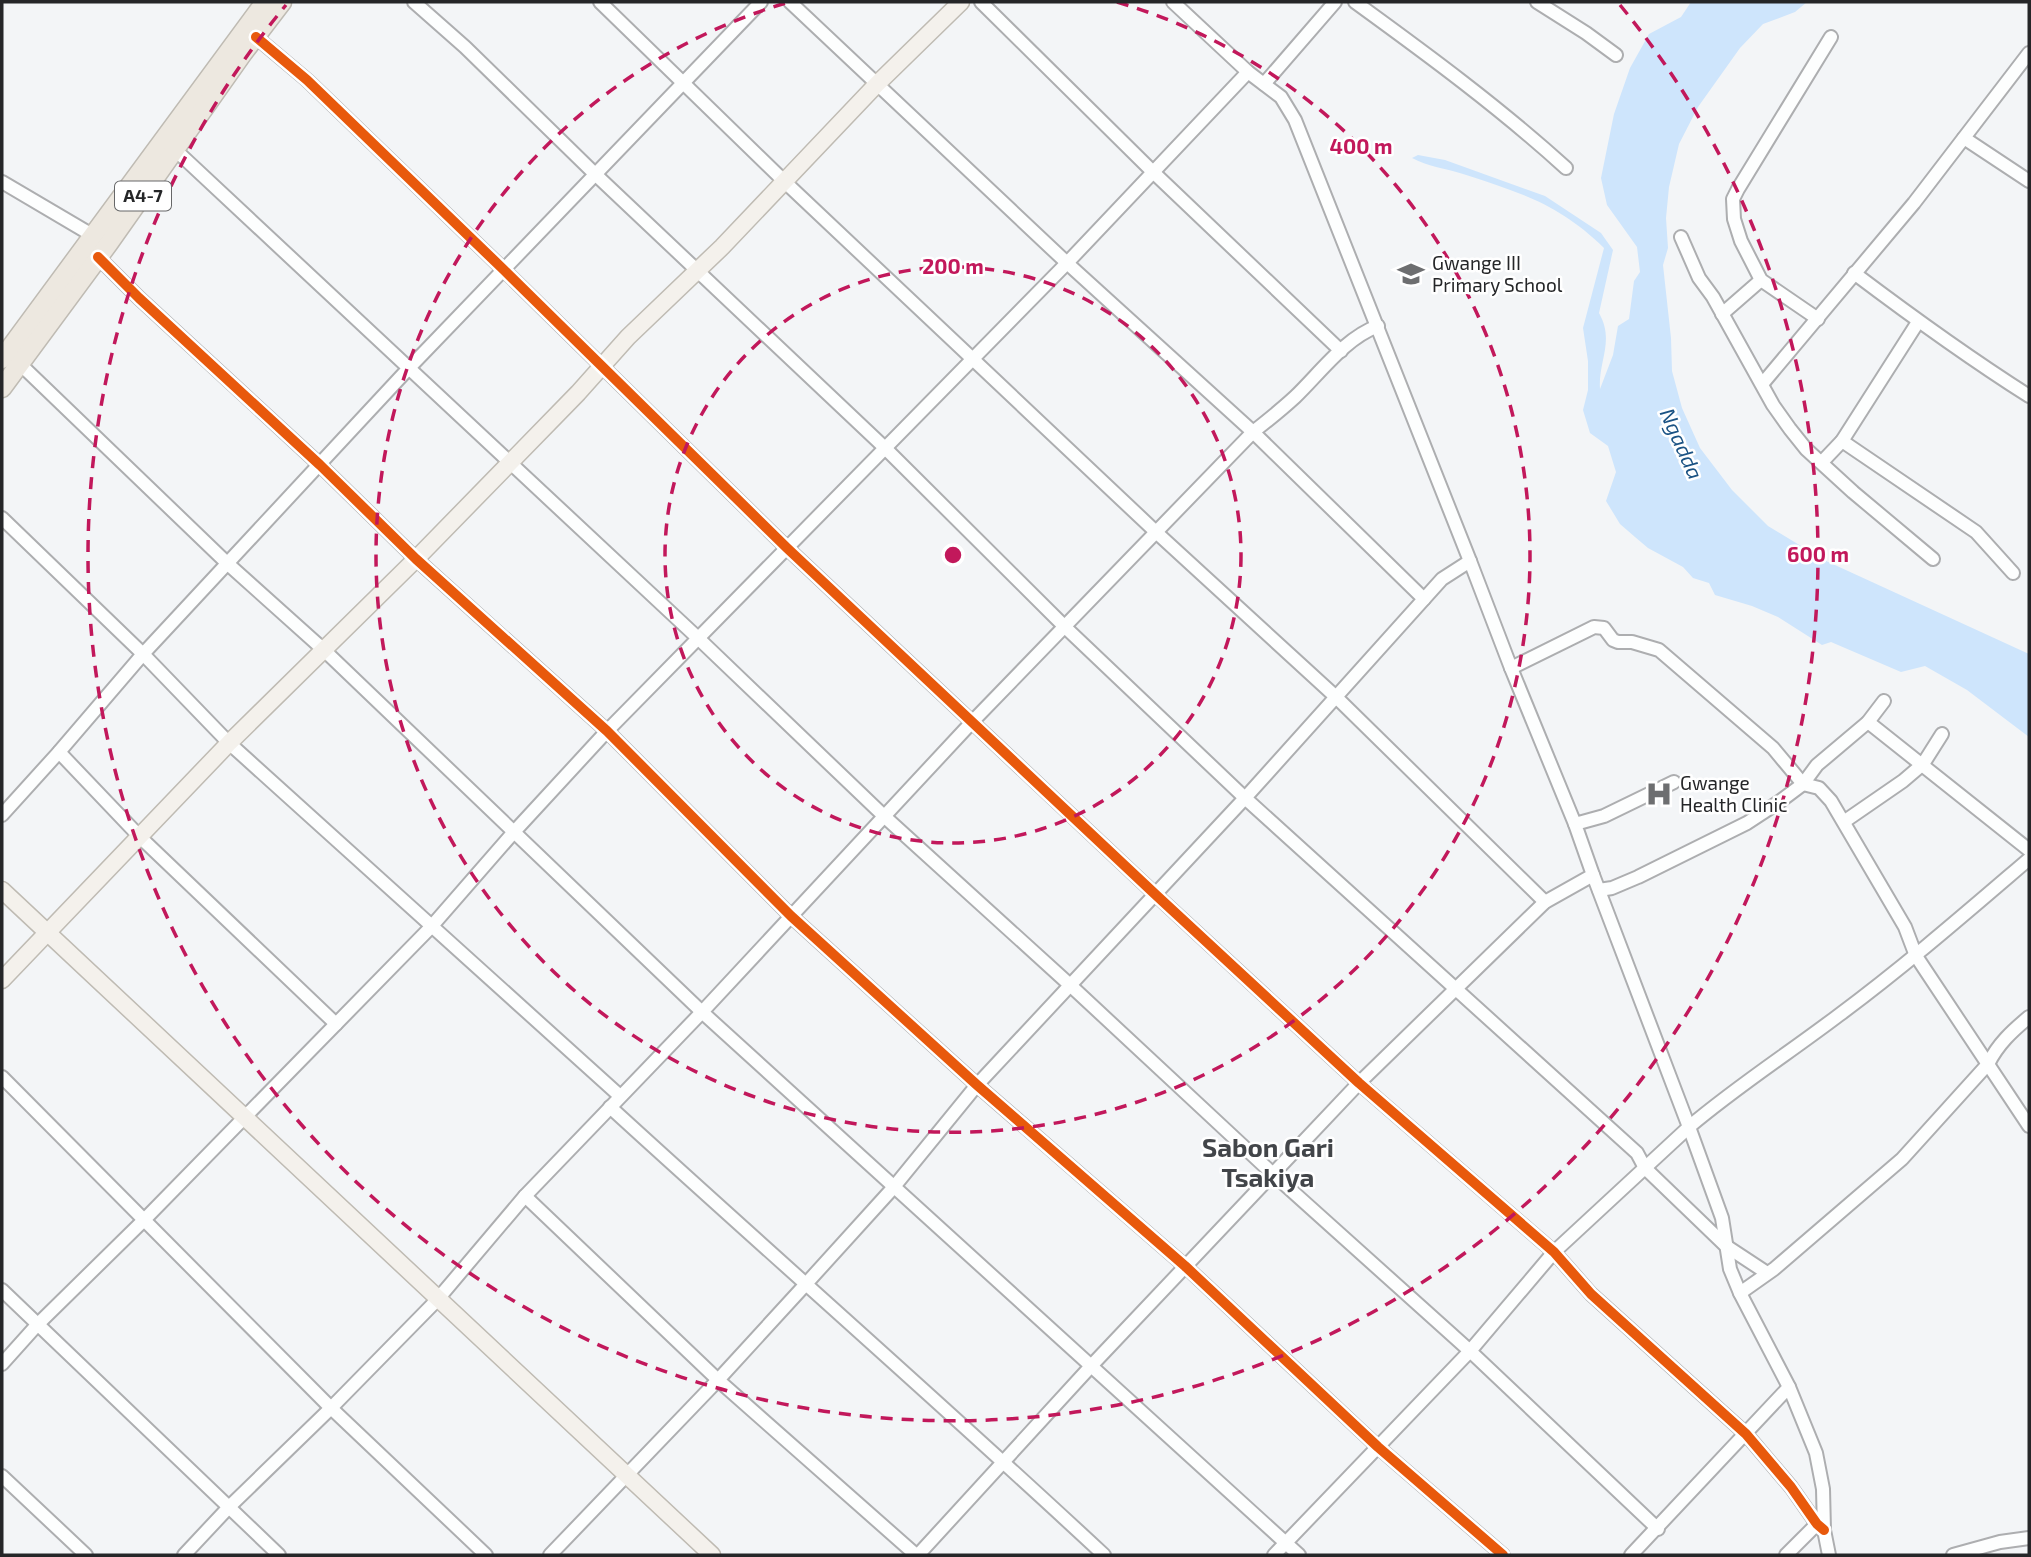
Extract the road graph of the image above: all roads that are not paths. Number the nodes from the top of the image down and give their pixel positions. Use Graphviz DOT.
graph roads {
  1 [pos="265,2"];
  2 [pos="282,2"];
  3 [pos="414,2"];
  4 [pos="600,2"];
  5 [pos="761,2"];
  6 [pos="790,2"];
  7 [pos="961,2"];
  8 [pos="981,2"];
  9 [pos="1173,2"];
  10 [pos="1335,2"];
  11 [pos="1355,2"];
  12 [pos="1537,2"];
  13 [pos="256,37"];
  14 [pos="1831,37"];
  15 [pos="2029,52"];
  16 [pos="1616,55"];
  17 [pos="1248,72"];
  18 [pos="681,82"];
  19 [pos="877,84"];
  20 [pos="1264,84"];
  21 [pos="1964,138"];
  22 [pos="170,145"];
  23 [pos="1566,168"];
  24 [pos="1152,171"];
  25 [pos="595,174"];
  26 [pos="2029,181"];
  27 [pos="2,182"];
  28 [pos="785,182"];
  29 [pos="92,235"];
  30 [pos="1681,237"];
  31 [pos="98,257"];
  32 [pos="1067,263"];
  33 [pos="505,270"];
  34 [pos="697,271"];
  35 [pos="1854,273"];
  36 [pos="1761,280"];
  37 [pos="1722,314"];
  38 [pos="1818,319"];
  39 [pos="1918,322"];
  40 [pos="1378,326"];
  41 [pos="1341,351"];
  42 [pos="974,358"];
  43 [pos="11,361"];
  44 [pos="602,367"];
  45 [pos="408,368"];
  46 [pos="1763,383"];
  47 [pos="2,387"];
  48 [pos="2029,396"];
  49 [pos="1253,432"];
  50 [pos="1842,441"];
  51 [pos="884,447"];
  52 [pos="508,462"];
  53 [pos="1822,462"];
  54 [pos="320,466"];
  55 [pos="2,518"];
  56 [pos="1157,533"];
  57 [pos="787,548"];
  58 [pos="416,559"];
  59 [pos="1933,559"];
  60 [pos="1470,561"];
  61 [pos="228,564"];
  62 [pos="2013,573"];
  63 [pos="1424,599"];
  64 [pos="1065,627"];
  65 [pos="699,639"];
  66 [pos="325,651"];
  67 [pos="143,654"];
  68 [pos="1511,668"];
  69 [pos="1336,697"];
  70 [pos="1884,701"];
  71 [pos="972,722"];
  72 [pos="1868,722"];
  73 [pos="607,731"];
  74 [pos="1942,734"];
  75 [pos="229,743"];
  76 [pos="60,752"];
  77 [pos="1923,764"];
  78 [pos="1674,782"];
  79 [pos="1803,784"];
  80 [pos="1245,798"];
  81 [pos="2,815"];
  82 [pos="885,817"];
  83 [pos="1845,821"];
  84 [pos="1575,824"];
  85 [pos="513,833"];
  86 [pos="140,837"];
  87 [pos="2029,850"];
  88 [pos="2029,859"];
  89 [pos="1593,875"];
  90 [pos="2,890"];
  91 [pos="1599,890"];
  92 [pos="1156,895"];
  93 [pos="1545,902"];
  94 [pos="791,916"];
  95 [pos="431,927"];
  96 [pos="48,933"];
  97 [pos="1916,956"];
  98 [pos="2,979"];
  99 [pos="1070,985"];
  100 [pos="1456,988"];
  101 [pos="702,1012"];
  102 [pos="2029,1017"];
  103 [pos="336,1024"];
  104 [pos="1988,1064"];
  105 [pos="2,1077"];
  106 [pos="1359,1083"];
  107 [pos="977,1085"];
  108 [pos="620,1096"];
  109 [pos="610,1107"];
  110 [pos="244,1118"];
  111 [pos="2029,1126"];
  112 [pos="1689,1127"];
  113 [pos="1645,1168"];
  114 [pos="1273,1174"];
  115 [pos="893,1188"];
  116 [pos="524,1196"];
  117 [pos="145,1219"];
  118 [pos="1726,1245"];
  119 [pos="1554,1252"];
  120 [pos="1185,1266"];
  121 [pos="1767,1273"];
  122 [pos="804,1285"];
  123 [pos="2,1290"];
  124 [pos="1740,1293"];
  125 [pos="437,1300"];
  126 [pos="37,1325"];
  127 [pos="1470,1350"];
  128 [pos="2,1364"];
  129 [pos="1092,1365"];
  130 [pos="718,1380"];
  131 [pos="1788,1387"];
  132 [pos="331,1408"];
  133 [pos="1746,1434"];
  134 [pos="1378,1447"];
  135 [pos="1003,1461"];
  136 [pos="625,1475"];
  137 [pos="2,1476"];
  138 [pos="229,1507"];
  139 [pos="1820,1527"];
  140 [pos="1658,1529"];
  141 [pos="2029,1538"];
  142 [pos="1285,1543"];
  143 [pos="86,1555"];
  144 [pos="184,1555"];
  145 [pos="279,1555"];
  146 [pos="486,1555"];
  147 [pos="550,1555"];
  148 [pos="712,1555"];
  149 [pos="917,1555"];
  150 [pos="1104,1555"];
  151 [pos="1274,1555"];
  152 [pos="1299,1555"];
  153 [pos="1503,1555"];
  154 [pos="1631,1555"];
  155 [pos="1786,1555"];
  156 [pos="1829,1555"];
  157 [pos="1953,1555"];
  1 -- 22 [label="highway, A4-7"];
  2 -- 13 [label="highway, A4-7"];
  3 -- 25 [label="street"];
  4 -- 18 [label="street"];
  5 -- 18 [label="street"];
  6 -- 19 [label="street"];
  7 -- 19 [label="main road"];
  8 -- 24 [label="street"];
  9 -- 17 [label="street"];
  10 -- 20 [label="street"];
  11 -- 23 [label="street"];
  12 -- 16 [label="street"];
  13 -- 22 [label="highway, A4-7"];
  13 -- 33 [label="street"];
  14 -- 36 [label="street"];
  15 -- 21 [label="street"];
  17 -- 20 [label="street"];
  17 -- 24 [label="street"];
  18 -- 25 [label="street"];
  18 -- 28 [label="street"];
  19 -- 28 [label="main road"];
  19 -- 32 [label="street"];
  20 -- 40 [label="street"];
  21 -- 26 [label="street"];
  21 -- 35 [label="street"];
  22 -- 29 [label="highway, A4-7"];
  22 -- 31 [label="highway, A4-7"];
  22 -- 45 [label="street"];
  24 -- 32 [label="street"];
  24 -- 41 [label="street"];
  25 -- 33 [label="street"];
  25 -- 34 [label="street"];
  27 -- 29 [label="street"];
  28 -- 34 [label="main road"];
  28 -- 42 [label="street"];
  29 -- 43 [label="highway, A4-7"];
  30 -- 37 [label="street"];
  31 -- 43 [label="highway, A4-7"];
  31 -- 54 [label="street"];
  32 -- 42 [label="street"];
  32 -- 49 [label="street"];
  33 -- 44 [label="street"];
  33 -- 45 [label="street"];
  34 -- 44 [label="main road"];
  34 -- 51 [label="street"];
  35 -- 38 [label="street"];
  35 -- 39 [label="street"];
  36 -- 37 [label="street"];
  36 -- 38 [label="street"];
  37 -- 46 [label="street"];
  38 -- 46 [label="street"];
  39 -- 48 [label="street"];
  39 -- 50 [label="street"];
  40 -- 41 [label="street"];
  40 -- 60 [label="street"];
  41 -- 49 [label="street"];
  42 -- 51 [label="street"];
  42 -- 56 [label="street"];
  43 -- 47 [label="highway, A4-7"];
  43 -- 61 [label="street"];
  44 -- 52 [label="main road"];
  44 -- 57 [label="street"];
  45 -- 52 [label="street"];
  45 -- 54 [label="street"];
  46 -- 53 [label="street"];
  49 -- 56 [label="street"];
  49 -- 63 [label="street"];
  50 -- 53 [label="street"];
  50 -- 62 [label="street"];
  51 -- 57 [label="street"];
  51 -- 64 [label="street"];
  52 -- 58 [label="main road"];
  52 -- 65 [label="street"];
  53 -- 59 [label="street"];
  54 -- 58 [label="street"];
  54 -- 61 [label="street"];
  55 -- 67 [label="street"];
  56 -- 64 [label="street"];
  56 -- 69 [label="street"];
  57 -- 65 [label="street"];
  57 -- 71 [label="street"];
  58 -- 66 [label="main road"];
  58 -- 73 [label="street"];
  60 -- 63 [label="street"];
  60 -- 68 [label="street"];
  61 -- 66 [label="street"];
  61 -- 67 [label="street"];
  63 -- 69 [label="street"];
  64 -- 71 [label="street"];
  64 -- 80 [label="street"];
  65 -- 73 [label="street"];
  65 -- 82 [label="street"];
  66 -- 75 [label="main road"];
  66 -- 85 [label="street"];
  67 -- 75 [label="street"];
  67 -- 76 [label="street"];
  68 -- 79 [label="street"];
  68 -- 84 [label="street"];
  69 -- 80 [label="street"];
  69 -- 93 [label="street"];
  70 -- 72 [label="street"];
  71 -- 82 [label="street"];
  71 -- 92 [label="street"];
  72 -- 77 [label="street"];
  72 -- 79 [label="street"];
  73 -- 85 [label="street"];
  73 -- 94 [label="street"];
  74 -- 77 [label="street"];
  75 -- 86 [label="main road"];
  75 -- 95 [label="street"];
  76 -- 81 [label="street"];
  76 -- 86 [label="street"];
  77 -- 83 [label="street"];
  77 -- 87 [label="street"];
  78 -- 84 [label="street"];
  79 -- 83 [label="street"];
  79 -- 91 [label="street"];
  80 -- 92 [label="street"];
  80 -- 100 [label="street"];
  82 -- 94 [label="street"];
  82 -- 99 [label="street"];
  83 -- 97 [label="street"];
  84 -- 89 [label="street"];
  85 -- 95 [label="street"];
  85 -- 101 [label="street"];
  86 -- 96 [label="main road"];
  86 -- 103 [label="street"];
  88 -- 97 [label="street"];
  89 -- 91 [label="street"];
  89 -- 93 [label="street"];
  90 -- 96 [label="main road"];
  91 -- 112 [label="street"];
  92 -- 99 [label="street"];
  92 -- 106 [label="street"];
  93 -- 100 [label="street"];
  94 -- 101 [label="street"];
  94 -- 107 [label="street"];
  95 -- 103 [label="street"];
  95 -- 108 [label="street"];
  96 -- 98 [label="main road"];
  96 -- 110 [label="main road"];
  97 -- 104 [label="street"];
  97 -- 112 [label="street"];
  99 -- 107 [label="street"];
  99 -- 114 [label="street"];
  100 -- 106 [label="street"];
  100 -- 113 [label="street"];
  101 -- 108 [label="street"];
  101 -- 115 [label="street"];
  102 -- 104 [label="street"];
  103 -- 110 [label="street"];
  104 -- 111 [label="street"];
  104 -- 121 [label="street"];
  105 -- 117 [label="street"];
  106 -- 114 [label="street"];
  106 -- 119 [label="street"];
  107 -- 115 [label="street"];
  107 -- 120 [label="street"];
  108 -- 109 [label="street"];
  109 -- 116 [label="street"];
  109 -- 122 [label="street"];
  110 -- 117 [label="street"];
  110 -- 125 [label="main road"];
  112 -- 113 [label="street"];
  112 -- 118 [label="street"];
  113 -- 118 [label="street"];
  113 -- 119 [label="street"];
  114 -- 120 [label="street"];
  114 -- 127 [label="street"];
  115 -- 122 [label="street"];
  115 -- 129 [label="street"];
  116 -- 125 [label="street"];
  116 -- 130 [label="street"];
  117 -- 126 [label="street"];
  117 -- 132 [label="street"];
  118 -- 121 [label="street"];
  118 -- 124 [label="street"];
  119 -- 127 [label="street"];
  119 -- 133 [label="street"];
  120 -- 129 [label="street"];
  120 -- 134 [label="street"];
  121 -- 124 [label="street"];
  122 -- 130 [label="street"];
  122 -- 135 [label="street"];
  123 -- 126 [label="street"];
  124 -- 131 [label="street"];
  125 -- 132 [label="street"];
  125 -- 136 [label="main road"];
  126 -- 128 [label="street"];
  126 -- 138 [label="street"];
  127 -- 134 [label="street"];
  127 -- 140 [label="street"];
  129 -- 135 [label="street"];
  129 -- 142 [label="street"];
  130 -- 136 [label="street"];
  130 -- 149 [label="street"];
  131 -- 133 [label="street"];
  131 -- 139 [label="street"];
  132 -- 138 [label="street"];
  132 -- 146 [label="street"];
  133 -- 139 [label="street"];
  133 -- 140 [label="street"];
  134 -- 142 [label="street"];
  134 -- 153 [label="street"];
  135 -- 149 [label="street"];
  135 -- 150 [label="street"];
  136 -- 147 [label="street"];
  136 -- 148 [label="main road"];
  137 -- 143 [label="street"];
  138 -- 144 [label="street"];
  138 -- 145 [label="street"];
  139 -- 155 [label="street"];
  139 -- 156 [label="street"];
  140 -- 154 [label="street"];
  141 -- 157 [label="street"];
  142 -- 151 [label="street"];
  142 -- 152 [label="street"];
}
